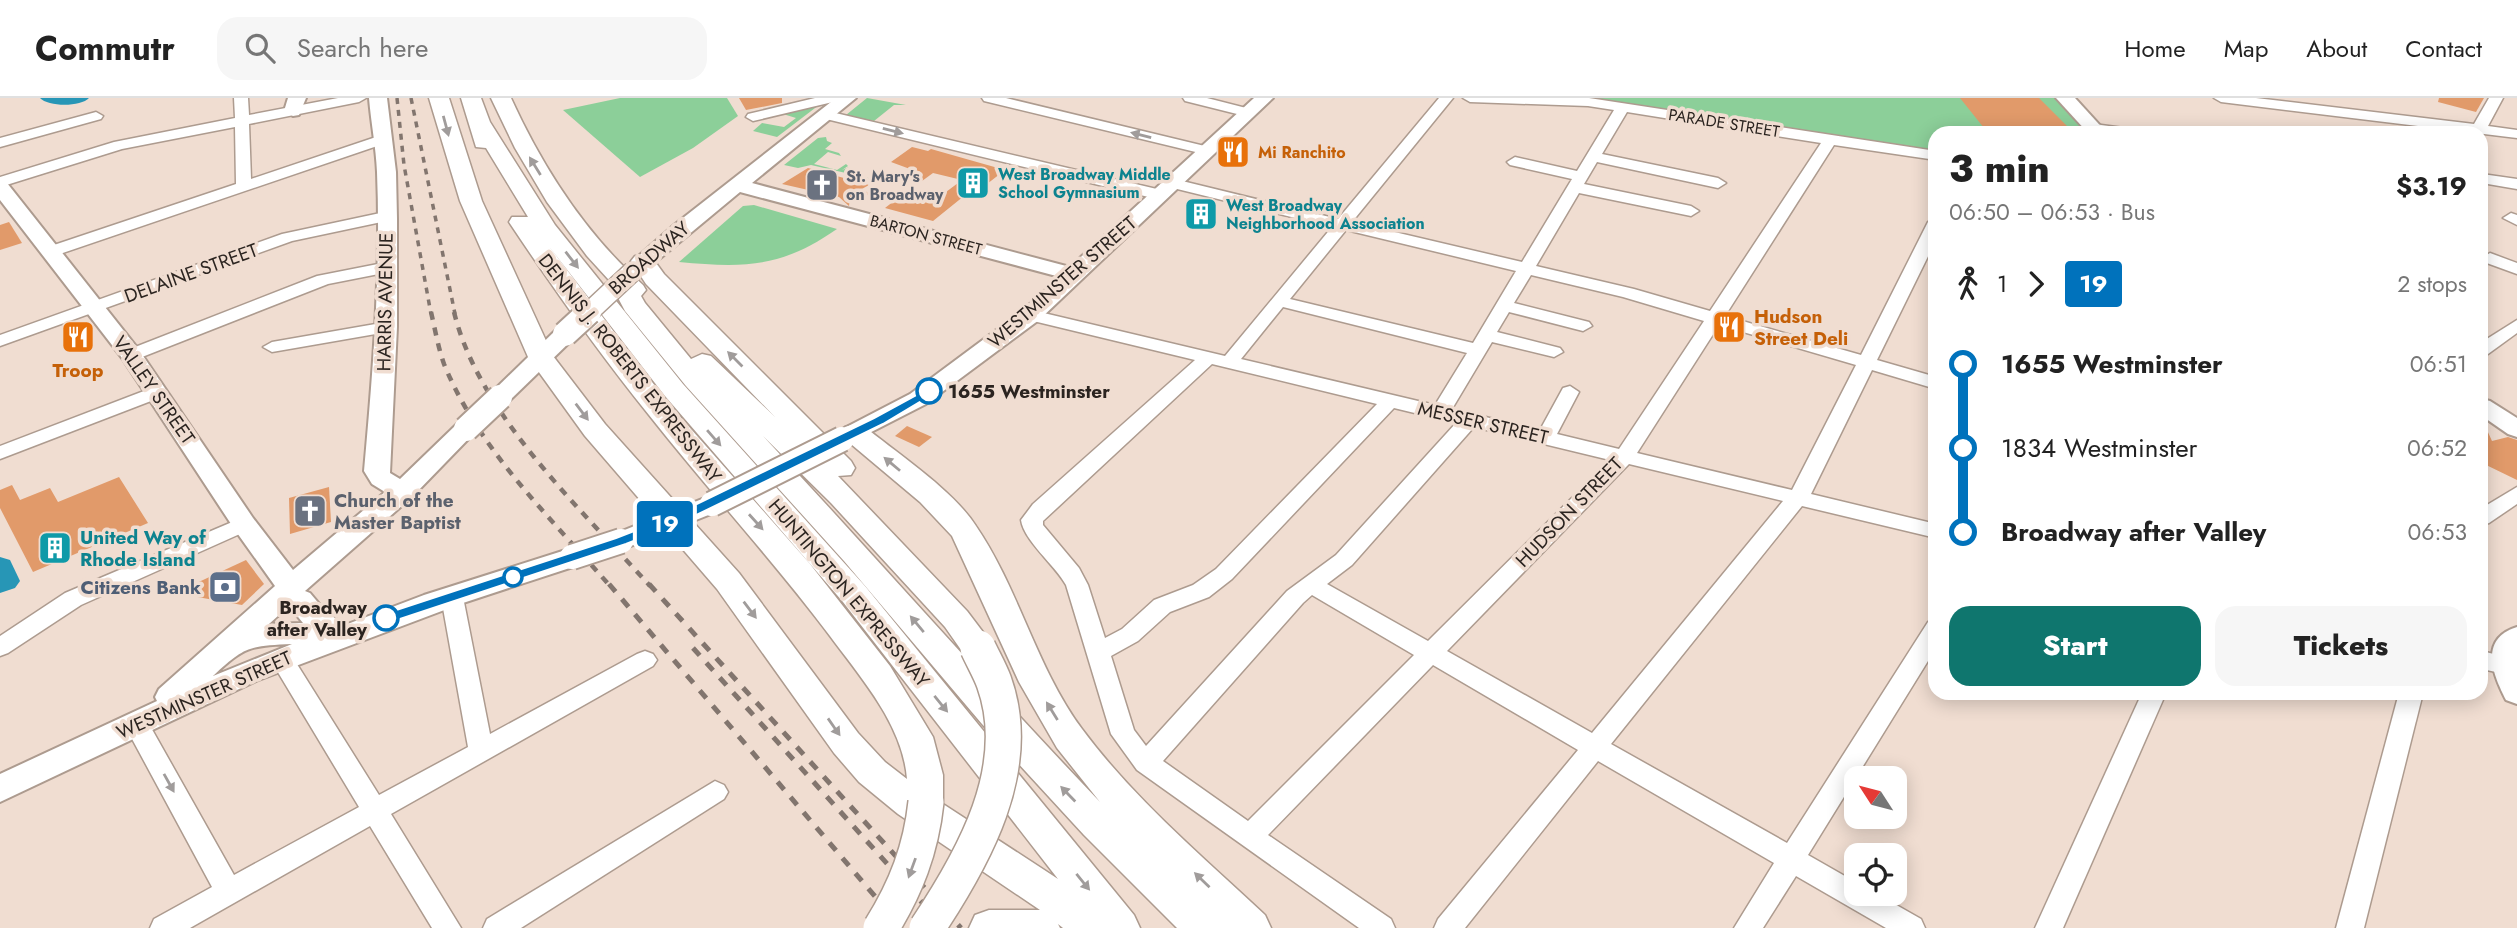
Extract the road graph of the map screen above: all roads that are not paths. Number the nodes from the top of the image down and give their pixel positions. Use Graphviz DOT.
graph roads {
  1 [pos="241,98"];
  2 [pos="359,98"];
  3 [pos="378,98"];
  4 [pos="439,98"];
  5 [pos="502,98"];
  6 [pos="847,98"];
  7 [pos="989,98"];
  8 [pos="1190,98"];
  9 [pos="1446,98"];
  10 [pos="1470,98"];
  11 [pos="2065,98"];
  12 [pos="2221,98"];
  13 [pos="2496,98"];
  14 [pos="1013,101"];
  15 [pos="2276,102"];
  16 [pos="295,105"];
  17 [pos="1257,105"];
  18 [pos="830,106"];
  19 [pos="1622,108"];
  20 [pos="475,110"];
  21 [pos="96,116"];
  22 [pos="752,117"];
  23 [pos="242,121"];
  24 [pos="2091,126"];
  25 [pos="2463,126"];
  26 [pos="2481,126"];
  27 [pos="2488,130"];
  28 [pos="2517,134"];
  29 [pos="1830,139"];
  30 [pos="381,140"];
  31 [pos="0,143"];
  32 [pos="1208,152"];
  33 [pos="454,154"];
  34 [pos="1928,155"];
  35 [pos="1593,157"];
  36 [pos="1515,162"];
  37 [pos="2488,180"];
  38 [pos="1578,182"];
  39 [pos="1718,183"];
  40 [pos="0,184"];
  41 [pos="738,184"];
  42 [pos="2517,184"];
  43 [pos="244,186"];
  44 [pos="1167,190"];
  45 [pos="1692,211"];
  46 [pos="385,217"];
  47 [pos="1341,225"];
  48 [pos="1928,239"];
  49 [pos="51,252"];
  50 [pos="2490,258"];
  51 [pos="388,267"];
  52 [pos="1526,269"];
  53 [pos="2517,269"];
  54 [pos="632,270"];
  55 [pos="1073,274"];
  56 [pos="573,299"];
  57 [pos="1279,301"];
  58 [pos="1504,306"];
  59 [pos="93,307"];
  60 [pos="1031,315"];
  61 [pos="1712,318"];
  62 [pos="2517,325"];
  63 [pos="1583,326"];
  64 [pos="387,327"];
  65 [pos="0,341"];
  66 [pos="1483,342"];
  67 [pos="2488,346"];
  68 [pos="272,347"];
  69 [pos="1554,352"];
  70 [pos="131,355"];
  71 [pos="541,358"];
  72 [pos="1208,358"];
  73 [pos="1228,362"];
  74 [pos="1869,362"];
  75 [pos="1928,380"];
  76 [pos="157,392"];
  77 [pos="1570,392"];
  78 [pos="1390,401"];
  79 [pos="2488,410"];
  80 [pos="1440,413"];
  81 [pos="1469,420"];
  82 [pos="2517,429"];
  83 [pos="849,436"];
  84 [pos="1545,438"];
  85 [pos="0,453"];
  86 [pos="1624,457"];
  87 [pos="404,491"];
  88 [pos="2517,494"];
  89 [pos="1797,498"];
  90 [pos="2488,514"];
  91 [pos="675,520"];
  92 [pos="244,524"];
  93 [pos="1928,529"];
  94 [pos="1310,584"];
  95 [pos="296,594"];
  96 [pos="452,597"];
  97 [pos="335,632"];
  98 [pos="263,635"];
  99 [pos="2517,638"];
  100 [pos="1928,641"];
  101 [pos="233,642"];
  102 [pos="0,647"];
  103 [pos="1099,652"];
  104 [pos="1431,653"];
  105 [pos="282,659"];
  106 [pos="646,660"];
  107 [pos="2493,662"];
  108 [pos="2517,692"];
  109 [pos="203,693"];
  110 [pos="2151,700"];
  111 [pos="2409,700"];
  112 [pos="136,724"];
  113 [pos="1595,747"];
  114 [pos="481,751"];
  115 [pos="1146,762"];
  116 [pos="0,789"];
  117 [pos="715,792"];
  118 [pos="375,810"];
  119 [pos="1250,836"];
  120 [pos="1791,859"];
  121 [pos="229,891"];
  122 [pos="164,928"];
  123 [pos="447,928"];
  124 [pos="497,928"];
  125 [pos="881,928"];
  126 [pos="927,928"];
  127 [pos="989,928"];
  128 [pos="1041,928"];
  129 [pos="1094,928"];
  130 [pos="1120,928"];
  131 [pos="1203,928"];
  132 [pos="1251,928"];
  133 [pos="1381,928"];
  134 [pos="1448,928"];
  135 [pos="1748,928"];
  136 [pos="1910,928"];
  137 [pos="2049,928"];
  138 [pos="2350,928"];
  1 -- 23 [label="street"];
  2 -- 16 [label="street"];
  3 -- 30 [label="main road, HARRIS AVENUE"];
  4 -- 33 [label="highway, one-way"];
  54 -- 5 [label="highway, one-way"];
  6 -- 18 [label="main road, BROADWAY"];
  7 -- 14 [label="street"];
  8 -- 17 [label="street"];
  9 -- 47 [label="street"];
  10 -- 19 [label="street, PARADE STREET"];
  11 -- 24 [label="main road"];
  12 -- 15 [label="street"];
  13 -- 26 [label="street"];
  32 -- 14 [label="street, one-way"];
  15 -- 25 [label="street"];
  16 -- 23 [label="street"];
  17 -- 32 [label="main road, WESTMINSTER STREET"];
  18 -- 22 [label="street"];
  18 -- 41 [label="main road, BROADWAY"];
  18 -- 44 [label="street, one-way"];
  19 -- 29 [label="street, PARADE STREET"];
  19 -- 35 [label="street"];
  20 -- 56 [label="highway, DENNIS J. ROBERTS EXPRESSWAY"];
  20 -- 130 [label="highway, HUNTINGTON EXPRESSWAY, one-way"];
  21 -- 31 [label="street"];
  23 -- 40 [label="street"];
  23 -- 43 [label="street"];
  27 -- 28 [label="street"];
  29 -- 34 [label="street, PARADE STREET"];
  29 -- 61 [label="street, HUDSON STREET"];
  30 -- 43 [label="street"];
  30 -- 46 [label="main road, HARRIS AVENUE"];
  32 -- 44 [label="main road, WESTMINSTER STREET"];
  33 -- 56 [label="highway"];
  33 -- 71 [label="highway"];
  35 -- 38 [label="street"];
  35 -- 39 [label="street"];
  36 -- 38 [label="street"];
  37 -- 42 [label="street"];
  38 -- 45 [label="street"];
  38 -- 52 [label="street"];
  40 -- 49 [label="main road, VALLEY STREET"];
  41 -- 54 [label="main road, BROADWAY"];
  41 -- 55 [label="main road, BARTON STREET"];
  43 -- 49 [label="street"];
  44 -- 47 [label="street"];
  44 -- 55 [label="main road, WESTMINSTER STREET"];
  46 -- 51 [label="main road, HARRIS AVENUE"];
  46 -- 59 [label="street, DELAINE STREET"];
  47 -- 52 [label="street"];
  47 -- 57 [label="street"];
  48 -- 74 [label="street"];
  49 -- 59 [label="main road, VALLEY STREET"];
  50 -- 53 [label="street"];
  51 -- 64 [label="main road, HARRIS AVENUE"];
  51 -- 70 [label="street"];
  52 -- 58 [label="street"];
  52 -- 61 [label="street"];
  54 -- 71 [label="main road, BROADWAY, bridge"];
  126 -- 54 [label="highway, one-way, bridge"];
  131 -- 54 [label="highway, HUNTINGTON EXPRESSWAY, one-way"];
  55 -- 60 [label="main road, WESTMINSTER STREET"];
  56 -- 125 [label="highway, DENNIS J. ROBERTS EXPRESSWAY, one-way, bridge"];
  57 -- 66 [label="street"];
  57 -- 73 [label="street"];
  58 -- 63 [label="street"];
  58 -- 66 [label="street"];
  59 -- 65 [label="street, DELAINE STREET"];
  59 -- 70 [label="main road, VALLEY STREET"];
  60 -- 72 [label="street, MESSER STREET"];
  60 -- 83 [label="main road, WESTMINSTER STREET"];
  61 -- 74 [label="street"];
  61 -- 86 [label="street, HUDSON STREET"];
  62 -- 67 [label="street"];
  64 -- 68 [label="street"];
  64 -- 87 [label="main road, HARRIS AVENUE"];
  66 -- 69 [label="street"];
  66 -- 80 [label="street"];
  70 -- 76 [label="main road, VALLEY STREET"];
  71 -- 87 [label="main road, BROADWAY, bridge"];
  71 -- 91 [label="highway, one-way"];
  72 -- 73 [label="street, MESSER STREET"];
  72 -- 103 [label="street"];
  73 -- 78 [label="street, MESSER STREET"];
  74 -- 75 [label="street"];
  74 -- 89 [label="street"];
  76 -- 85 [label="street"];
  76 -- 92 [label="main road, VALLEY STREET"];
  77 -- 84 [label="street"];
  78 -- 80 [label="street, MESSER STREET"];
  78 -- 103 [label="street"];
  79 -- 82 [label="main road"];
  80 -- 81 [label="street, MESSER STREET"];
  81 -- 84 [label="street, MESSER STREET"];
  81 -- 94 [label="street"];
  83 -- 91 [label="main road, WESTMINSTER STREET, bridge"];
  132 -- 83 [label="highway, one-way"];
  84 -- 86 [label="street, MESSER STREET"];
  86 -- 89 [label="street, MESSER STREET"];
  86 -- 104 [label="street, HUDSON STREET"];
  87 -- 95 [label="main road, BROADWAY"];
  88 -- 90 [label="street"];
  89 -- 93 [label="street, MESSER STREET"];
  89 -- 113 [label="street"];
  91 -- 96 [label="main road, WESTMINSTER STREET, bridge"];
  91 -- 129 [label="highway, one-way"];
  92 -- 95 [label="main road, VALLEY STREET"];
  92 -- 102 [label="street"];
  94 -- 104 [label="street"];
  94 -- 115 [label="street"];
  95 -- 97 [label="main road, VALLEY STREET"];
  95 -- 98 [label="main road, BROADWAY"];
  95 -- 101 [label="main road, BROADWAY"];
  96 -- 97 [label="main road, WESTMINSTER STREET"];
  96 -- 105 [label="main road, WESTMINSTER STREET"];
  96 -- 114 [label="street"];
  97 -- 98 [label="main road, WESTMINSTER STREET"];
  98 -- 101 [label="main road, WESTMINSTER STREET"];
  98 -- 109 [label="main road, BROADWAY"];
  99 -- 107 [label="main road"];
  100 -- 120 [label="street"];
  101 -- 112 [label="main road, BROADWAY"];
  103 -- 115 [label="street"];
  104 -- 113 [label="street"];
  104 -- 119 [label="street, HUDSON STREET"];
  105 -- 109 [label="main road, WESTMINSTER STREET"];
  105 -- 118 [label="street"];
  106 -- 114 [label="street"];
  107 -- 108 [label="main road"];
  109 -- 112 [label="main road, WESTMINSTER STREET"];
  110 -- 137 [label="street"];
  111 -- 138 [label="street"];
  112 -- 116 [label="main road, WESTMINSTER STREET"];
  112 -- 121 [label="street, one-way"];
  113 -- 120 [label="street"];
  113 -- 134 [label="street"];
  114 -- 118 [label="street"];
  115 -- 119 [label="street"];
  117 -- 124 [label="street"];
  118 -- 121 [label="street"];
  118 -- 123 [label="street"];
  119 -- 133 [label="street"];
  120 -- 135 [label="street"];
  120 -- 136 [label="street"];
  121 -- 122 [label="street"];
  127 -- 128 [label="highway"];
}
